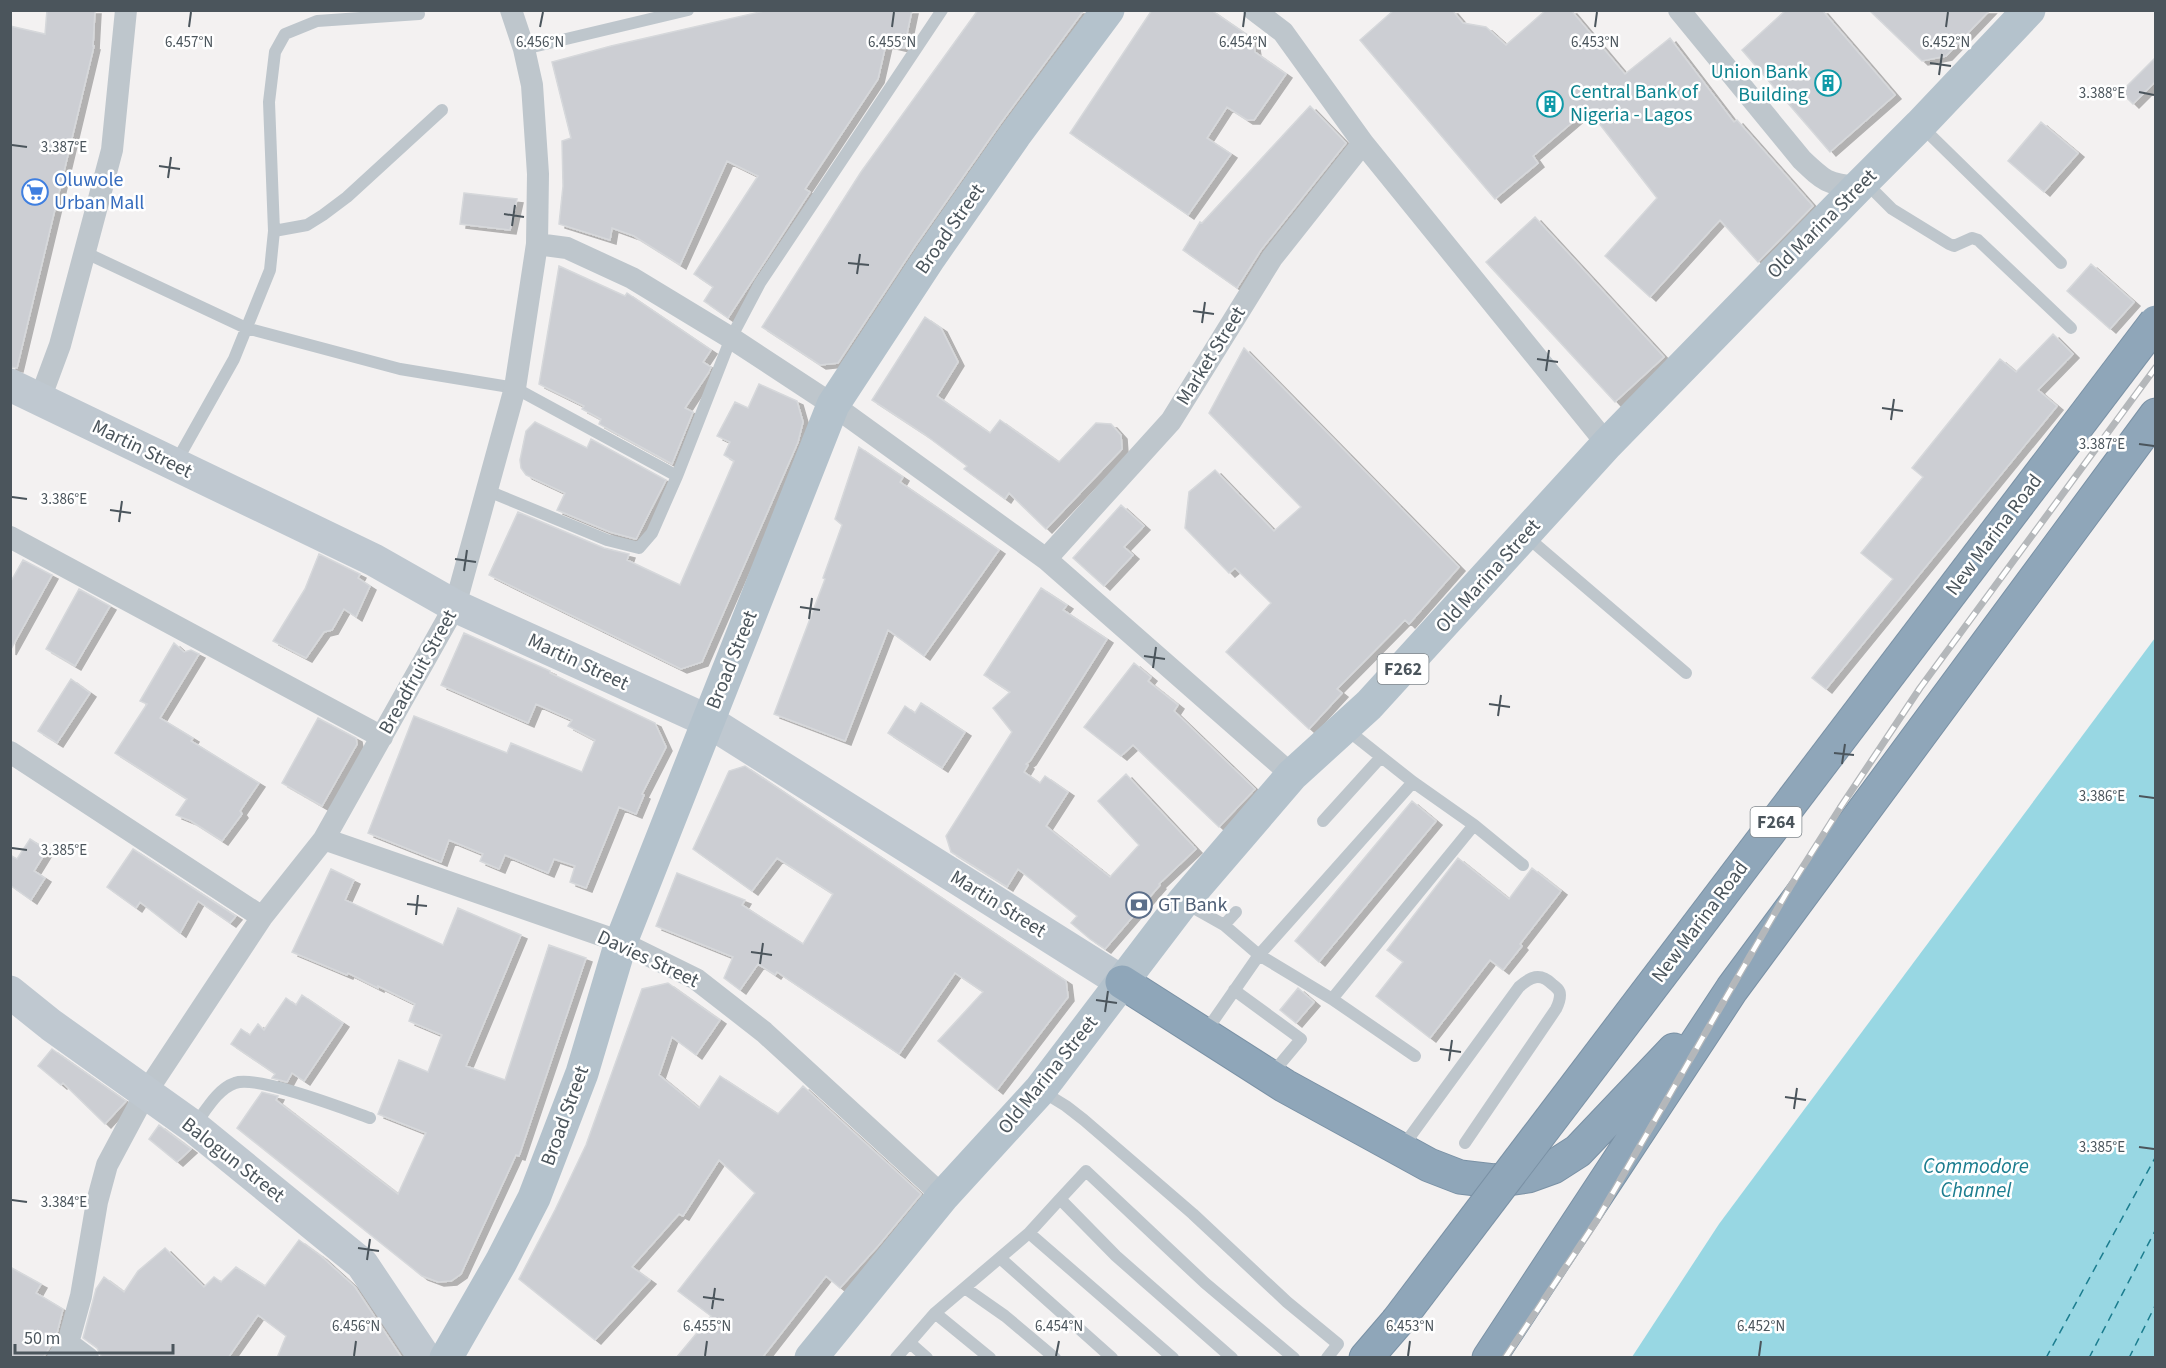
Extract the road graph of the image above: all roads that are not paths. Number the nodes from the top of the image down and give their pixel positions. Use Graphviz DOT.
graph roads {
  1 [pos="126,10"];
  2 [pos="511,10"];
  3 [pos="688,10"];
  4 [pos="1108,10"];
  5 [pos="1254,10"];
  6 [pos="1679,10"];
  7 [pos="942,11"];
  8 [pos="2023,13"];
  9 [pos="419,14"];
  10 [pos="524,49"];
  11 [pos="442,110"];
  12 [pos="1920,125"];
  13 [pos="1363,143"];
  14 [pos="1861,184"];
  15 [pos="274,231"];
  16 [pos="537,244"];
  17 [pos="84,252"];
  18 [pos="2061,263"];
  19 [pos="2156,322"];
  20 [pos="246,328"];
  21 [pos="2071,328"];
  22 [pos="731,338"];
  23 [pos="515,388"];
  24 [pos="18,389"];
  25 [pos="833,405"];
  26 [pos="2156,415"];
  27 [pos="1607,444"];
  28 [pos="174,465"];
  29 [pos="677,476"];
  30 [pos="488,491"];
  31 [pos="1525,535"];
  32 [pos="10,537"];
  33 [pos="1046,559"];
  34 [pos="455,606"];
  35 [pos="1686,674"];
  36 [pos="708,721"];
  37 [pos="1344,728"];
  38 [pos="382,737"];
  39 [pos="10,752"];
  40 [pos="1381,757"];
  41 [pos="1292,775"];
  42 [pos="1413,782"];
  43 [pos="1323,821"];
  44 [pos="1474,825"];
  45 [pos="324,839"];
  46 [pos="1523,865"];
  47 [pos="1184,902"];
  48 [pos="1236,912"];
  49 [pos="262,917"];
  50 [pos="1224,925"];
  51 [pos="621,942"];
  52 [pos="1259,955"];
  53 [pos="1122,982"];
  54 [pos="1732,989"];
  55 [pos="1234,990"];
  56 [pos="10,992"];
  57 [pos="1332,999"];
  58 [pos="1204,1035"];
  59 [pos="1415,1056"];
  60 [pos="1269,1076"];
  61 [pos="1040,1090"];
  62 [pos="145,1094"];
  63 [pos="370,1118"];
  64 [pos="194,1127"];
  65 [pos="1465,1143"];
  66 [pos="1401,1150"];
  67 [pos="943,1196"];
  68 [pos="1060,1199"];
  69 [pos="1029,1233"];
  70 [pos="1000,1258"];
  71 [pos="965,1288"];
  72 [pos="935,1313"];
  73 [pos="1397,1322"];
  74 [pos="910,1343"];
  75 [pos="63,1350"];
  76 [pos="88,1358"];
  77 [pos="425,1358"];
  78 [pos="446,1358"];
  79 [pos="812,1358"];
  80 [pos="896,1358"];
  81 [pos="927,1358"];
  82 [pos="990,1358"];
  83 [pos="1055,1358"];
  84 [pos="1112,1358"];
  85 [pos="1173,1358"];
  86 [pos="1232,1358"];
  87 [pos="1294,1358"];
  88 [pos="1327,1358"];
  89 [pos="1366,1358"];
  90 [pos="1374,1358"];
  91 [pos="1489,1358"];
  1 -- 17 [label="street"];
  2 -- 10 [label="street, Breadfruit Street"];
  3 -- 10 [label="lane"];
  4 -- 25 [label="main road, Broad Street"];
  5 -- 13 [label="street"];
  6 -- 14 [label="street"];
  7 -- 22 [label="lane"];
  8 -- 12 [label="main road, Old Marina Street / F262"];
  9 -- 15 [label="lane"];
  10 -- 16 [label="street, Breadfruit Street"];
  11 -- 15 [label="lane"];
  12 -- 14 [label="main road, Old Marina Street / F262"];
  12 -- 18 [label="lane"];
  13 -- 27 [label="street"];
  13 -- 33 [label="street, Market Street"];
  14 -- 21 [label="lane"];
  14 -- 27 [label="main road, Old Marina Street / F262"];
  15 -- 20 [label="lane"];
  16 -- 22 [label="street"];
  16 -- 23 [label="street, Breadfruit Street"];
  17 -- 20 [label="lane"];
  17 -- 24 [label="street"];
  19 -- 73 [label="highway, New Marina Road / F264, bridge"];
  20 -- 23 [label="lane"];
  20 -- 28 [label="lane"];
  22 -- 25 [label="street"];
  22 -- 29 [label="lane"];
  23 -- 29 [label="lane"];
  23 -- 30 [label="street, Breadfruit Street"];
  24 -- 28 [label="street, Martin Street"];
  25 -- 33 [label="street"];
  25 -- 36 [label="main road, Broad Street"];
  26 -- 54 [label="highway"];
  27 -- 31 [label="main road, Old Marina Street / F262"];
  28 -- 34 [label="street, Martin Street"];
  29 -- 30 [label="lane"];
  30 -- 34 [label="street, Breadfruit Street"];
  31 -- 35 [label="lane"];
  31 -- 37 [label="main road, Old Marina Street / F262"];
  32 -- 38 [label="street"];
  33 -- 41 [label="street"];
  34 -- 36 [label="street, Martin Street"];
  34 -- 38 [label="street, Breadfruit Street"];
  36 -- 51 [label="main road, Broad Street"];
  36 -- 53 [label="street, Martin Street"];
  37 -- 40 [label="lane"];
  37 -- 41 [label="main road, Old Marina Street / F262"];
  38 -- 45 [label="street, Breadfruit Street"];
  39 -- 49 [label="street"];
  40 -- 42 [label="lane"];
  40 -- 43 [label="lane"];
  41 -- 47 [label="main road, Old Marina Street / F262"];
  42 -- 44 [label="lane"];
  42 -- 52 [label="lane"];
  44 -- 46 [label="lane"];
  44 -- 57 [label="lane"];
  45 -- 49 [label="street, Breadfruit Street"];
  45 -- 51 [label="street, Davies Street"];
  47 -- 50 [label="lane"];
  47 -- 53 [label="main road, Old Marina Street / F262"];
  48 -- 50 [label="lane"];
  49 -- 62 [label="street, Breadfruit Street"];
  50 -- 52 [label="lane"];
  51 -- 67 [label="street, Davies Street"];
  51 -- 78 [label="main road, Broad Street"];
  52 -- 55 [label="lane"];
  52 -- 57 [label="lane"];
  53 -- 58 [label="highway"];
  53 -- 61 [label="main road, Old Marina Street / F262"];
  54 -- 66 [label="highway"];
  54 -- 91 [label="highway"];
  55 -- 58 [label="lane"];
  55 -- 60 [label="lane"];
  56 -- 62 [label="street, Balogun Street"];
  57 -- 59 [label="lane"];
  58 -- 60 [label="highway"];
  60 -- 66 [label="highway"];
  61 -- 67 [label="main road, Old Marina Street / F262"];
  61 -- 88 [label="lane"];
  62 -- 64 [label="street, Balogun Street"];
  62 -- 75 [label="street, Breadfruit Street"];
  63 -- 64 [label="lane"];
  64 -- 77 [label="street, Balogun Street"];
  65 -- 66 [label="lane"];
  67 -- 79 [label="main road, Old Marina Street / F262"];
  68 -- 69 [label="lane"];
  68 -- 86 [label="lane"];
  68 -- 87 [label="lane"];
  69 -- 70 [label="lane"];
  69 -- 85 [label="lane"];
  70 -- 71 [label="lane"];
  70 -- 84 [label="lane"];
  71 -- 72 [label="lane"];
  71 -- 83 [label="lane"];
  72 -- 74 [label="lane"];
  72 -- 82 [label="lane"];
  73 -- 89 [label="highway, F264"];
  73 -- 90 [label="highway"];
  74 -- 80 [label="lane"];
  74 -- 81 [label="lane"];
  75 -- 76 [label="street"];
}
